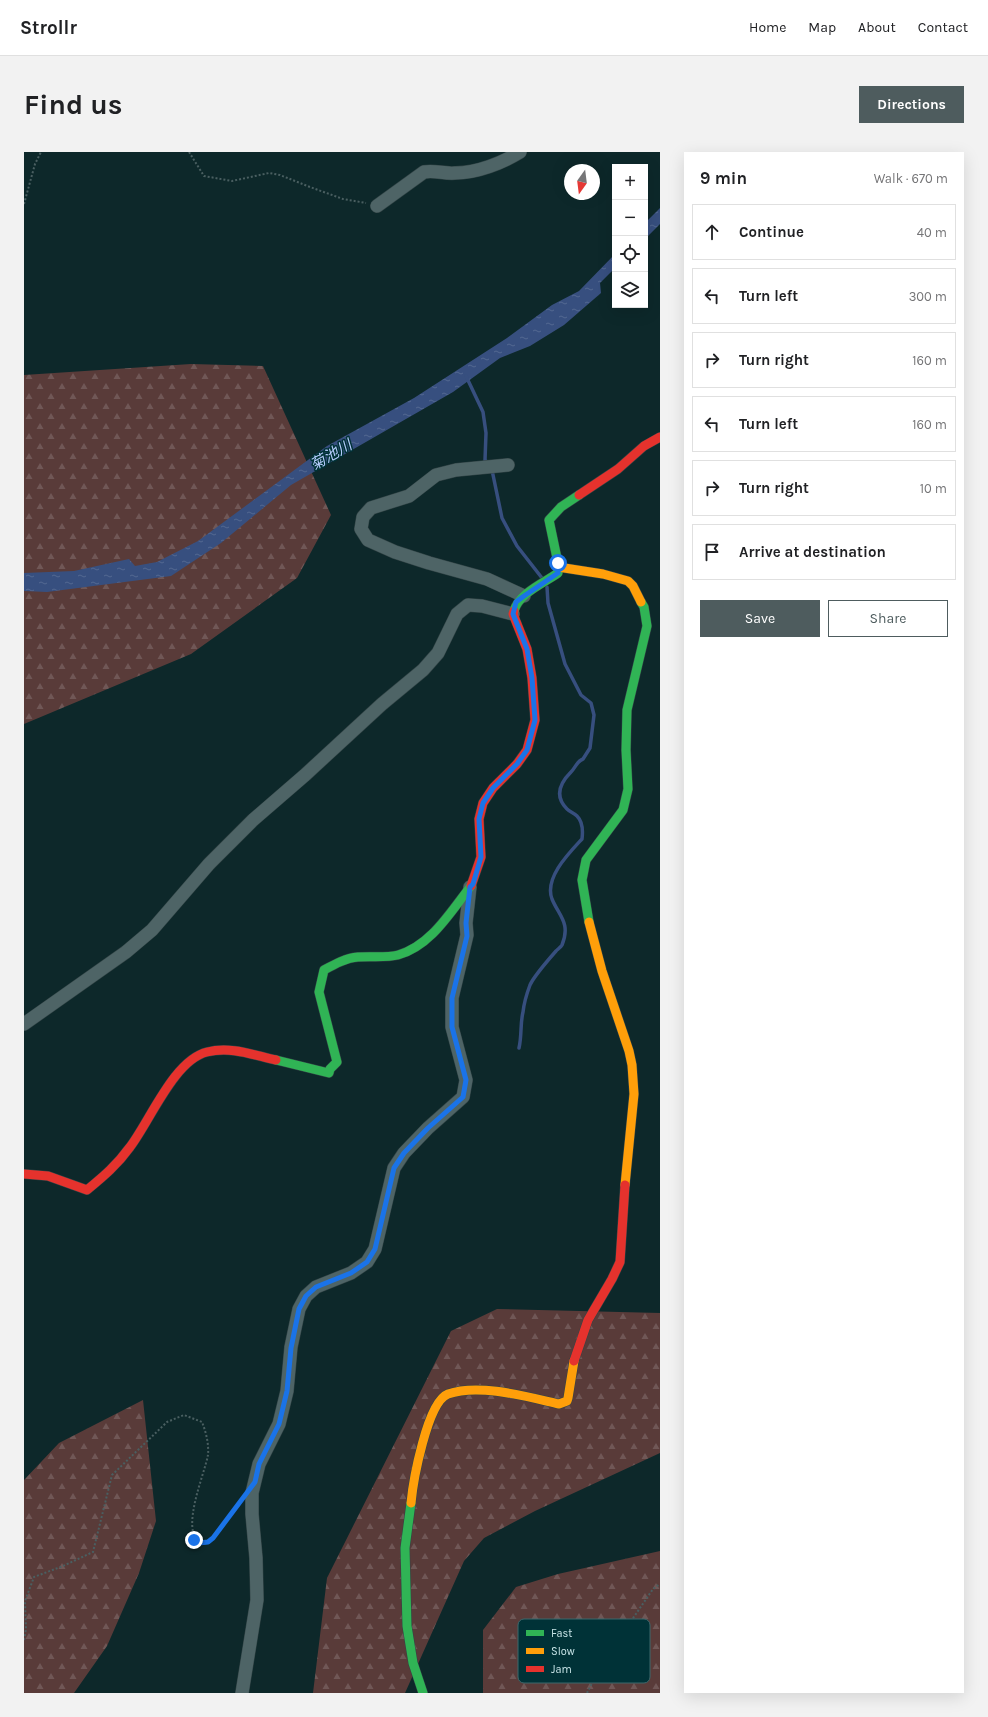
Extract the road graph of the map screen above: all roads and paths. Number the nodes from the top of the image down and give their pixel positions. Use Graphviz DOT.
graph roads {
  1 [pos="41,152"];
  2 [pos="189,152"];
  3 [pos="520,152"];
  4 [pos="24,204"];
  5 [pos="377,206"];
  6 [pos="660,438"];
  7 [pos="508,465"];
  8 [pos="558,567"];
  9 [pos="524,596"];
  10 [pos="513,614"];
  11 [pos="470,887"];
  12 [pos="24,1024"];
  13 [pos="24,1174"];
  14 [pos="241,1500"];
  15 [pos="660,1584"];
  16 [pos="632,1619"];
  17 [pos="24,1640"];
  18 [pos="592,1683"];
  19 [pos="242,1693"];
  20 [pos="423,1693"];
  21 [pos="587,1693"];
  1 -- 4 [label="path"];
  2 -- 5 [label="path"];
  3 -- 5 [label="street"];
  6 -- 8 [label="street"];
  7 -- 9 [label="street"];
  8 -- 9 [label="street"];
  8 -- 20 [label="street"];
  9 -- 10 [label="street"];
  10 -- 11 [label="street"];
  10 -- 12 [label="street"];
  11 -- 13 [label="street"];
  11 -- 19 [label="street"];
  14 -- 17 [label="path"];
  15 -- 16 [label="path"];
  18 -- 21 [label="path"];
}
